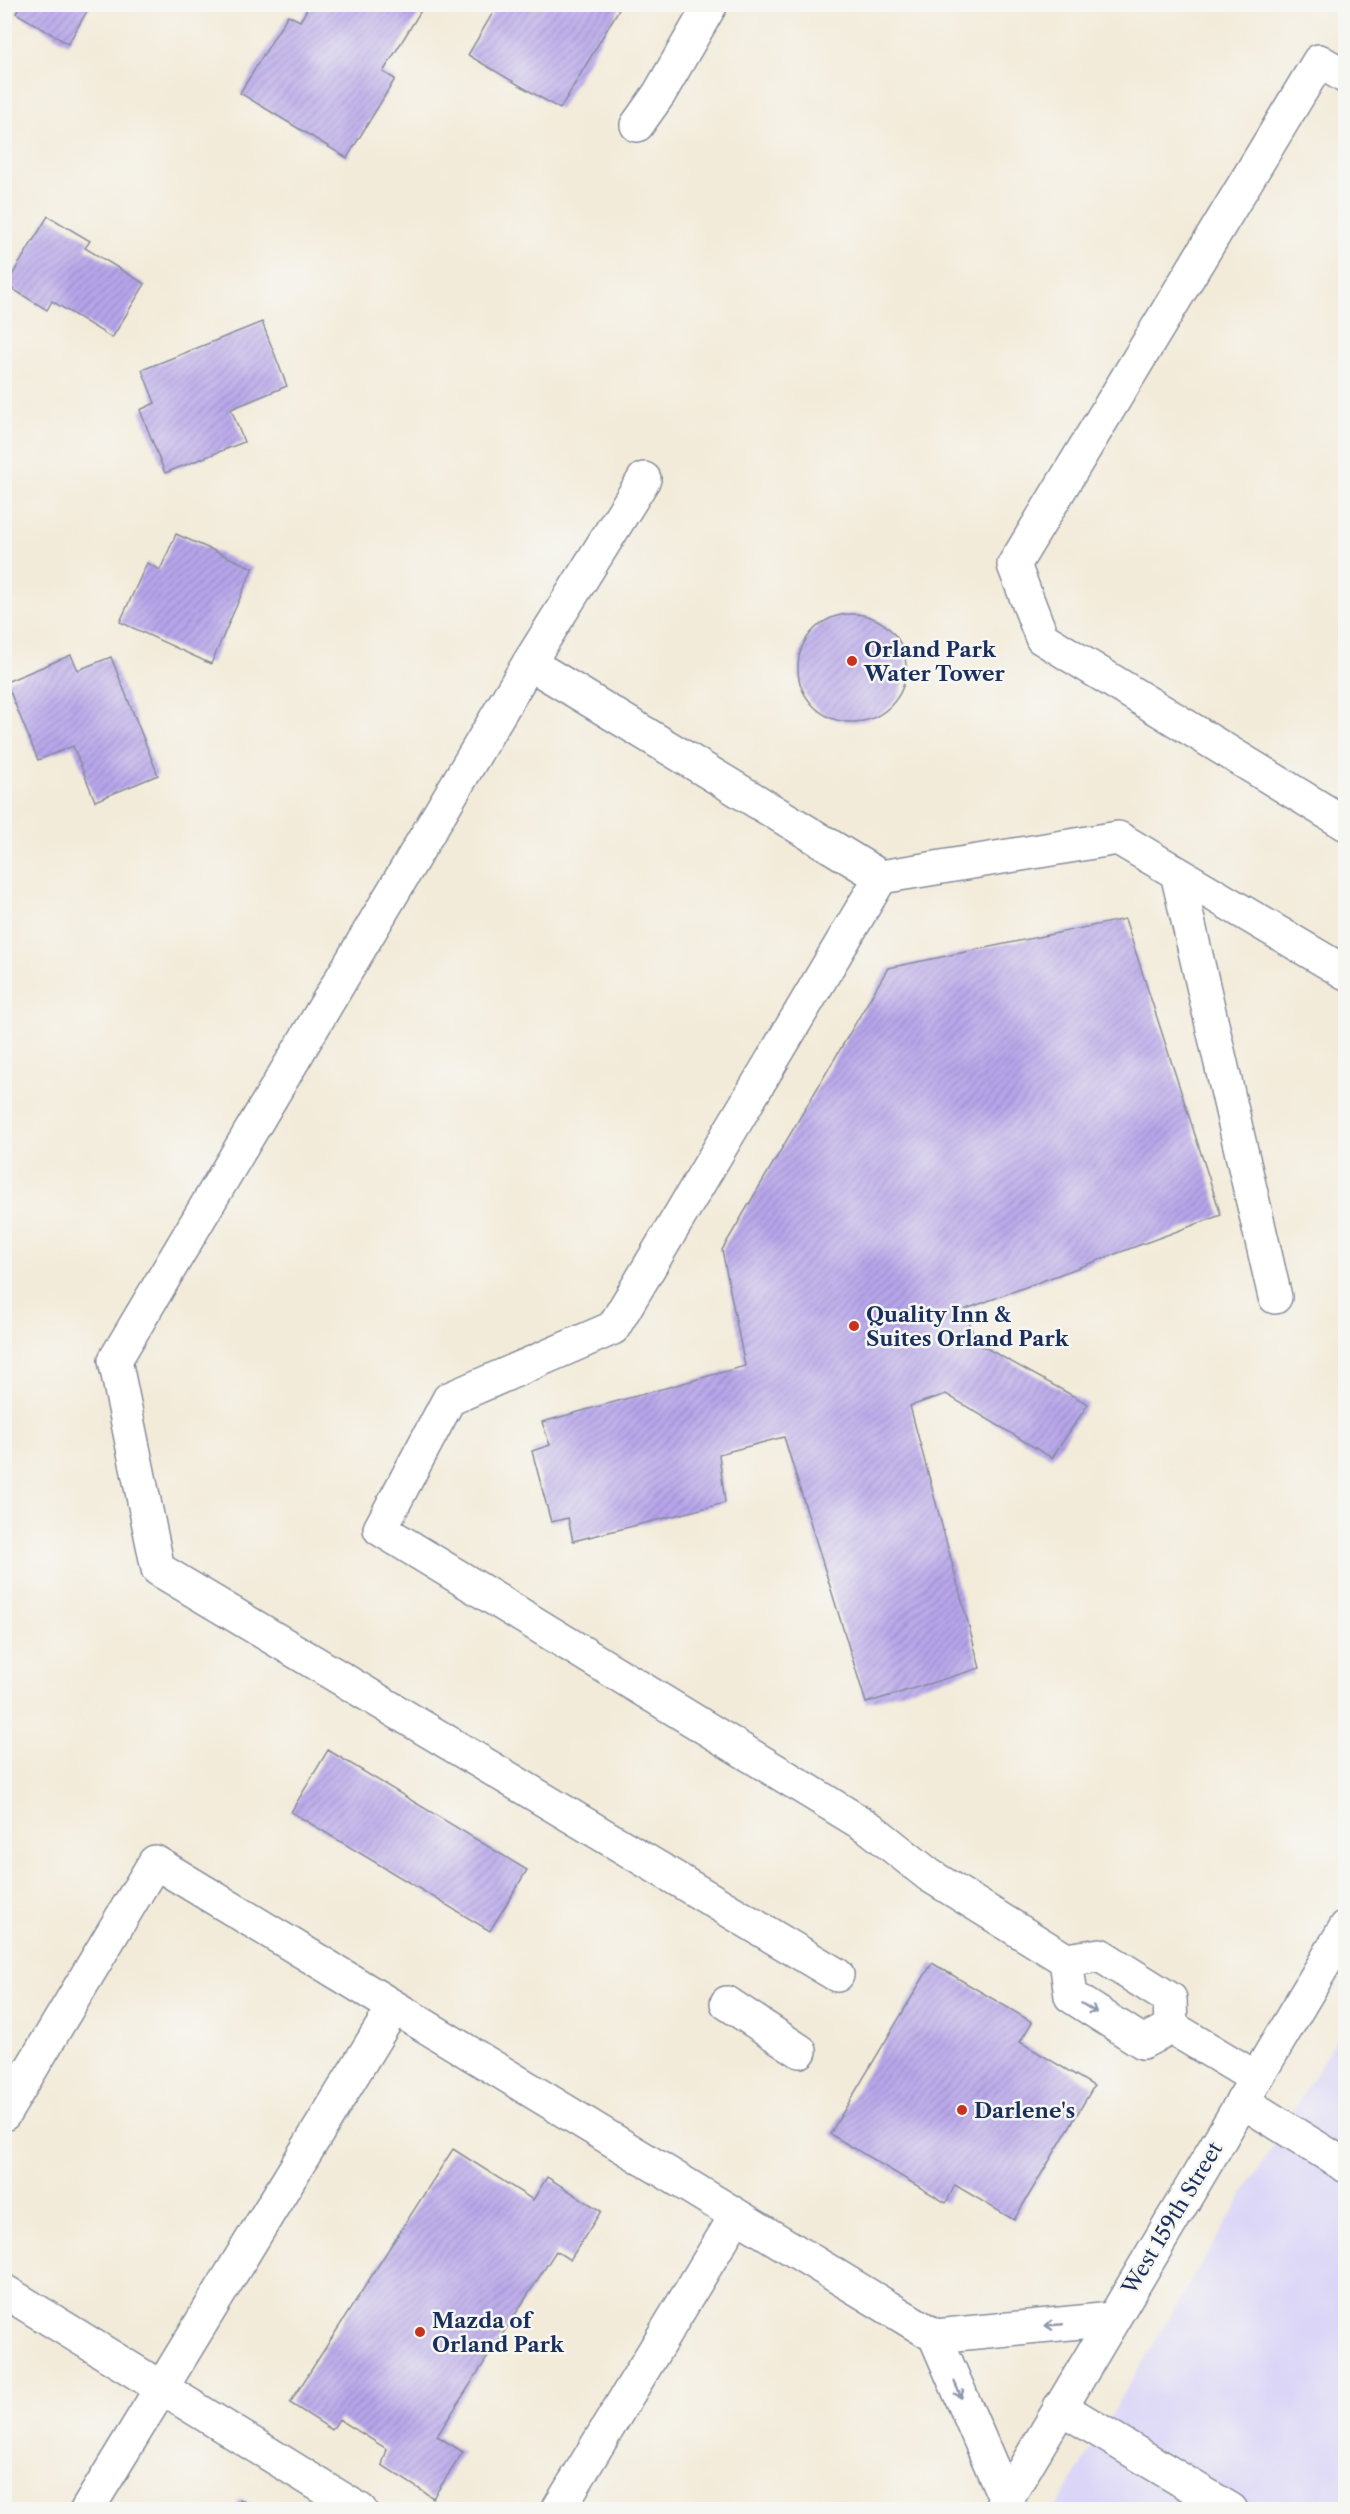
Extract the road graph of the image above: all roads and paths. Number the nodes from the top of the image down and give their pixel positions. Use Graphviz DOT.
graph roads {
  1 [pos="711,4"];
  2 [pos="1346,76"];
  3 [pos="637,125"];
  4 [pos="644,479"];
  5 [pos="529,663"];
  6 [pos="1346,824"];
  7 [pos="1177,873"];
  8 [pos="880,877"];
  9 [pos="1346,973"];
  10 [pos="1275,1297"];
  11 [pos="1346,1927"];
  12 [pos="1066,1960"];
  13 [pos="837,1975"];
  14 [pos="727,2003"];
  15 [pos="394,2007"];
  16 [pos="1171,2027"];
  17 [pos="800,2051"];
  18 [pos="1249,2090"];
  19 [pos="4,2114"];
  20 [pos="1346,2166"];
  21 [pos="736,2216"];
  22 [pos="4,2291"];
  23 [pos="1112,2319"];
  24 [pos="935,2336"];
  25 [pos="162,2388"];
  26 [pos="1060,2407"];
  27 [pos="1003,2505"];
  28 [pos="87,2510"];
  29 [pos="360,2510"];
  30 [pos="558,2510"];
  31 [pos="1231,2510"];
  1 -- 3 [label="main road"];
  2 -- 6 [label="main road"];
  4 -- 5 [label="main road"];
  5 -- 8 [label="main road"];
  5 -- 13 [label="main road"];
  7 -- 8 [label="main road"];
  7 -- 9 [label="main road"];
  7 -- 10 [label="main road"];
  8 -- 12 [label="main road"];
  11 -- 18 [label="main road, West 159th Street"];
  12 -- 16 [label="main road"];
  12 -- 16 [label="main road, one-way"];
  14 -- 17 [label="main road"];
  15 -- 19 [label="main road"];
  15 -- 21 [label="main road"];
  15 -- 25 [label="main road"];
  16 -- 18 [label="main road"];
  18 -- 20 [label="main road"];
  18 -- 23 [label="main road, West 159th Street"];
  21 -- 24 [label="main road"];
  21 -- 30 [label="main road"];
  22 -- 25 [label="main road"];
  23 -- 24 [label="main road, one-way"];
  23 -- 26 [label="main road, West 159th Street"];
  24 -- 27 [label="main road, one-way"];
  25 -- 28 [label="main road"];
  25 -- 29 [label="main road"];
  26 -- 27 [label="main road, West 159th Street"];
  26 -- 31 [label="main road"];
}
